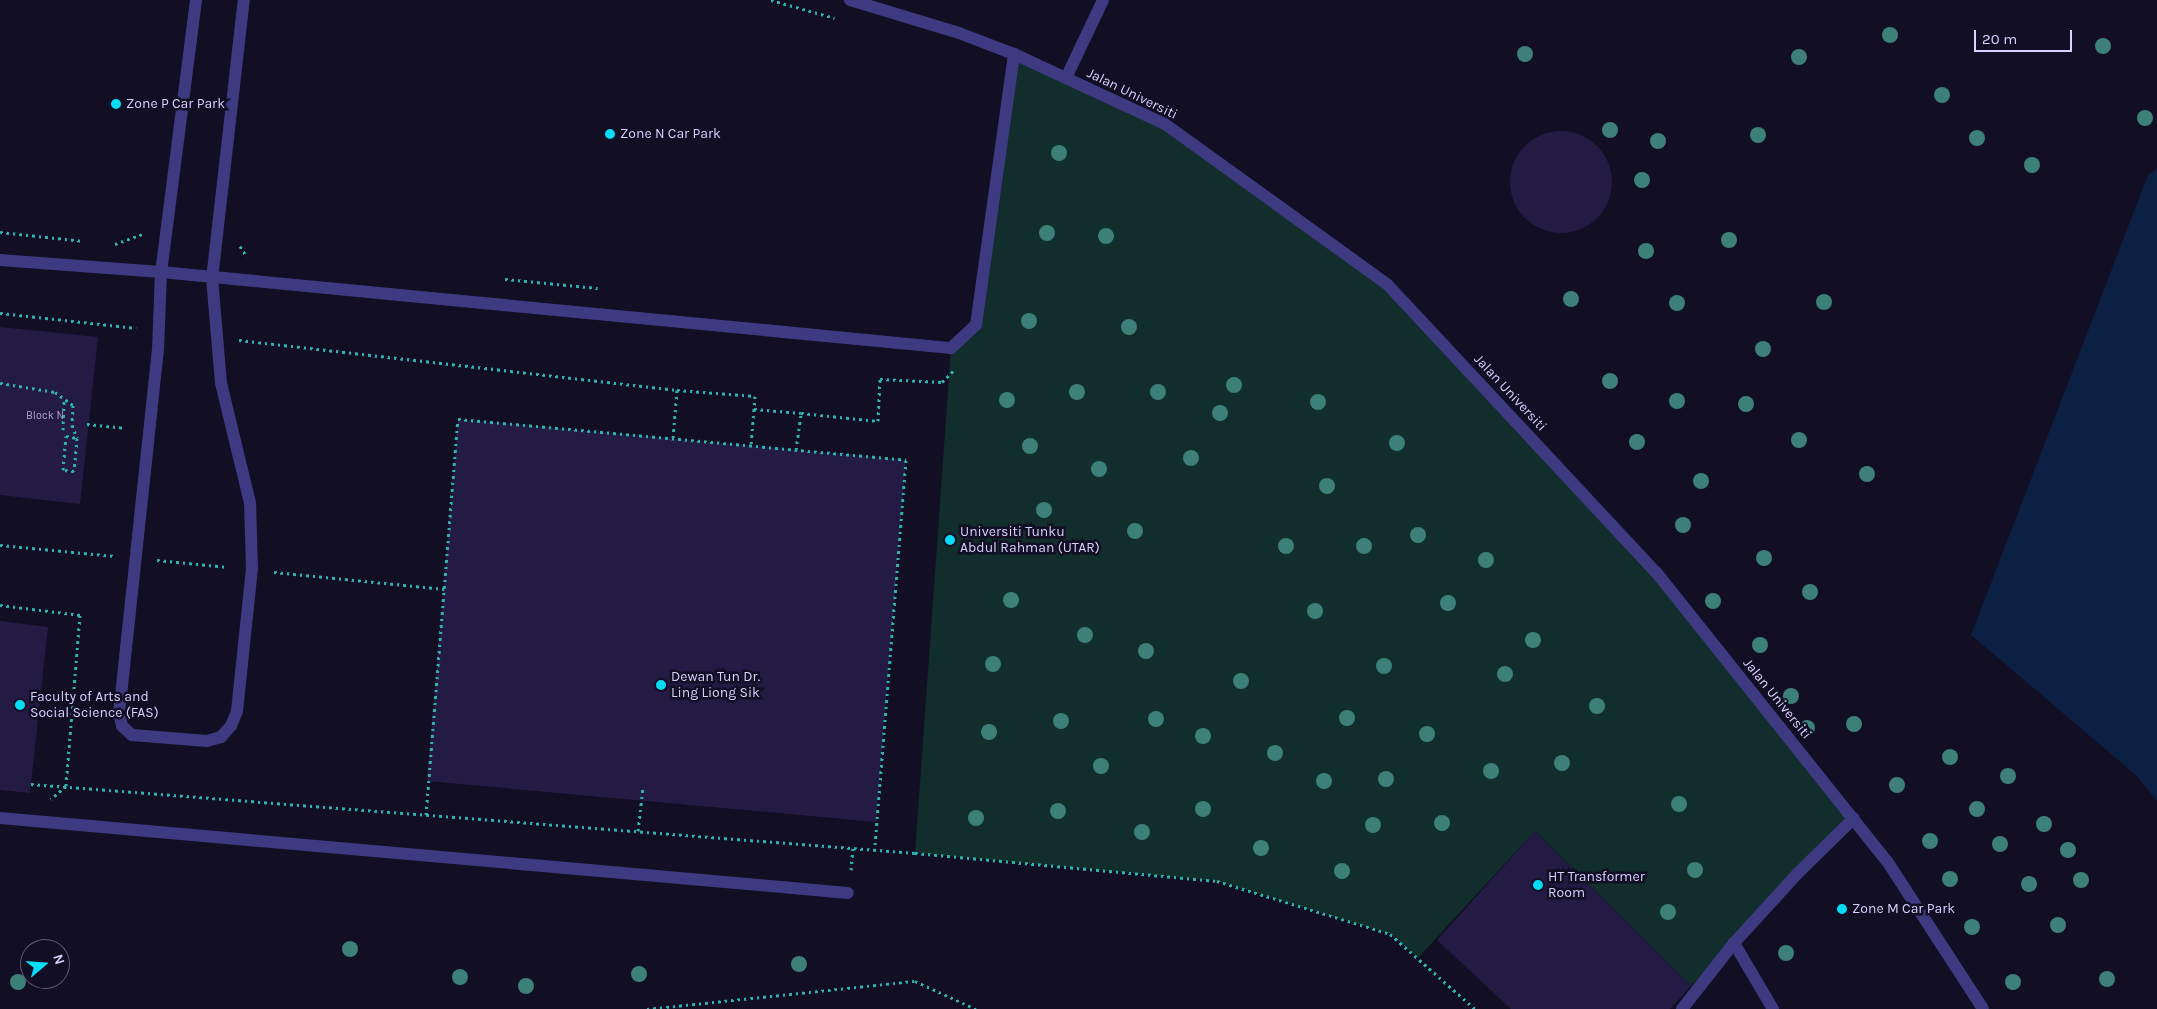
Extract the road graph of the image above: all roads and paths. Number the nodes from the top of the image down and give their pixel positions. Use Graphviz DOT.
graph roads {
  1 [pos="196,0"];
  2 [pos="244,0"];
  3 [pos="771,0"];
  4 [pos="850,0"];
  5 [pos="1102,0"];
  6 [pos="845,21"];
  7 [pos="1014,54"];
  8 [pos="1066,78"];
  9 [pos="0,232"];
  10 [pos="146,233"];
  11 [pos="87,241"];
  12 [pos="237,241"];
  13 [pos="106,243"];
  14 [pos="257,258"];
  15 [pos="0,260"];
  16 [pos="161,272"];
  17 [pos="212,279"];
  18 [pos="502,279"];
  19 [pos="605,289"];
  20 [pos="0,313"];
  21 [pos="158,331"];
  22 [pos="217,337"];
  23 [pos="958,367"];
  24 [pos="0,383"];
  25 [pos="677,390"];
  26 [pos="64,399"];
  27 [pos="754,410"];
  28 [pos="801,413"];
  29 [pos="63,430"];
  30 [pos="77,438"];
  31 [pos="673,439"];
  32 [pos="751,446"];
  33 [pos="796,450"];
  34 [pos="252,569"];
  35 [pos="444,589"];
  36 [pos="0,605"];
  37 [pos="31,784"];
  38 [pos="66,786"];
  39 [pos="643,787"];
  40 [pos="48,802"];
  41 [pos="426,814"];
  42 [pos="0,818"];
  43 [pos="1854,818"];
  44 [pos="638,831"];
  45 [pos="875,850"];
  46 [pos="848,893"];
  47 [pos="1734,944"];
  48 [pos="647,1009"];
  49 [pos="976,1009"];
  50 [pos="1475,1009"];
  51 [pos="1682,1009"];
  52 [pos="1773,1009"];
  53 [pos="1983,1009"];
  1 -- 16 [label="street"];
  2 -- 17 [label="street"];
  3 -- 6 [label="path"];
  4 -- 7 [label="street, Jalan Universiti"];
  5 -- 8 [label="street"];
  7 -- 8 [label="street, Jalan Universiti"];
  7 -- 17 [label="street"];
  8 -- 43 [label="street, Jalan Universiti"];
  9 -- 11 [label="path"];
  10 -- 13 [label="path"];
  12 -- 14 [label="path"];
  15 -- 16 [label="street"];
  16 -- 17 [label="street"];
  16 -- 21 [label="street"];
  17 -- 22 [label="street"];
  18 -- 19 [label="path"];
  20 -- 21 [label="path"];
  21 -- 34 [label="street"];
  22 -- 25 [label="path"];
  22 -- 34 [label="street"];
  23 -- 28 [label="path"];
  24 -- 26 [label="path"];
  25 -- 27 [label="path"];
  25 -- 31 [label="path"];
  26 -- 29 [label="path"];
  26 -- 30 [label="path"];
  27 -- 28 [label="path"];
  27 -- 32 [label="path"];
  28 -- 33 [label="path"];
  30 -- 30 [label="path"];
  31 -- 32 [label="path"];
  31 -- 35 [label="path"];
  32 -- 33 [label="path"];
  33 -- 45 [label="path"];
  34 -- 35 [label="path"];
  35 -- 41 [label="path"];
  36 -- 38 [label="path"];
  37 -- 38 [label="path"];
  38 -- 40 [label="path"];
  38 -- 41 [label="path"];
  39 -- 44 [label="path"];
  41 -- 44 [label="path"];
  42 -- 46 [label="street"];
  43 -- 47 [label="street"];
  43 -- 53 [label="street, Jalan Universiti"];
  44 -- 45 [label="path"];
  45 -- 50 [label="path"];
  47 -- 51 [label="street"];
  47 -- 52 [label="street"];
  48 -- 49 [label="path"];
}
